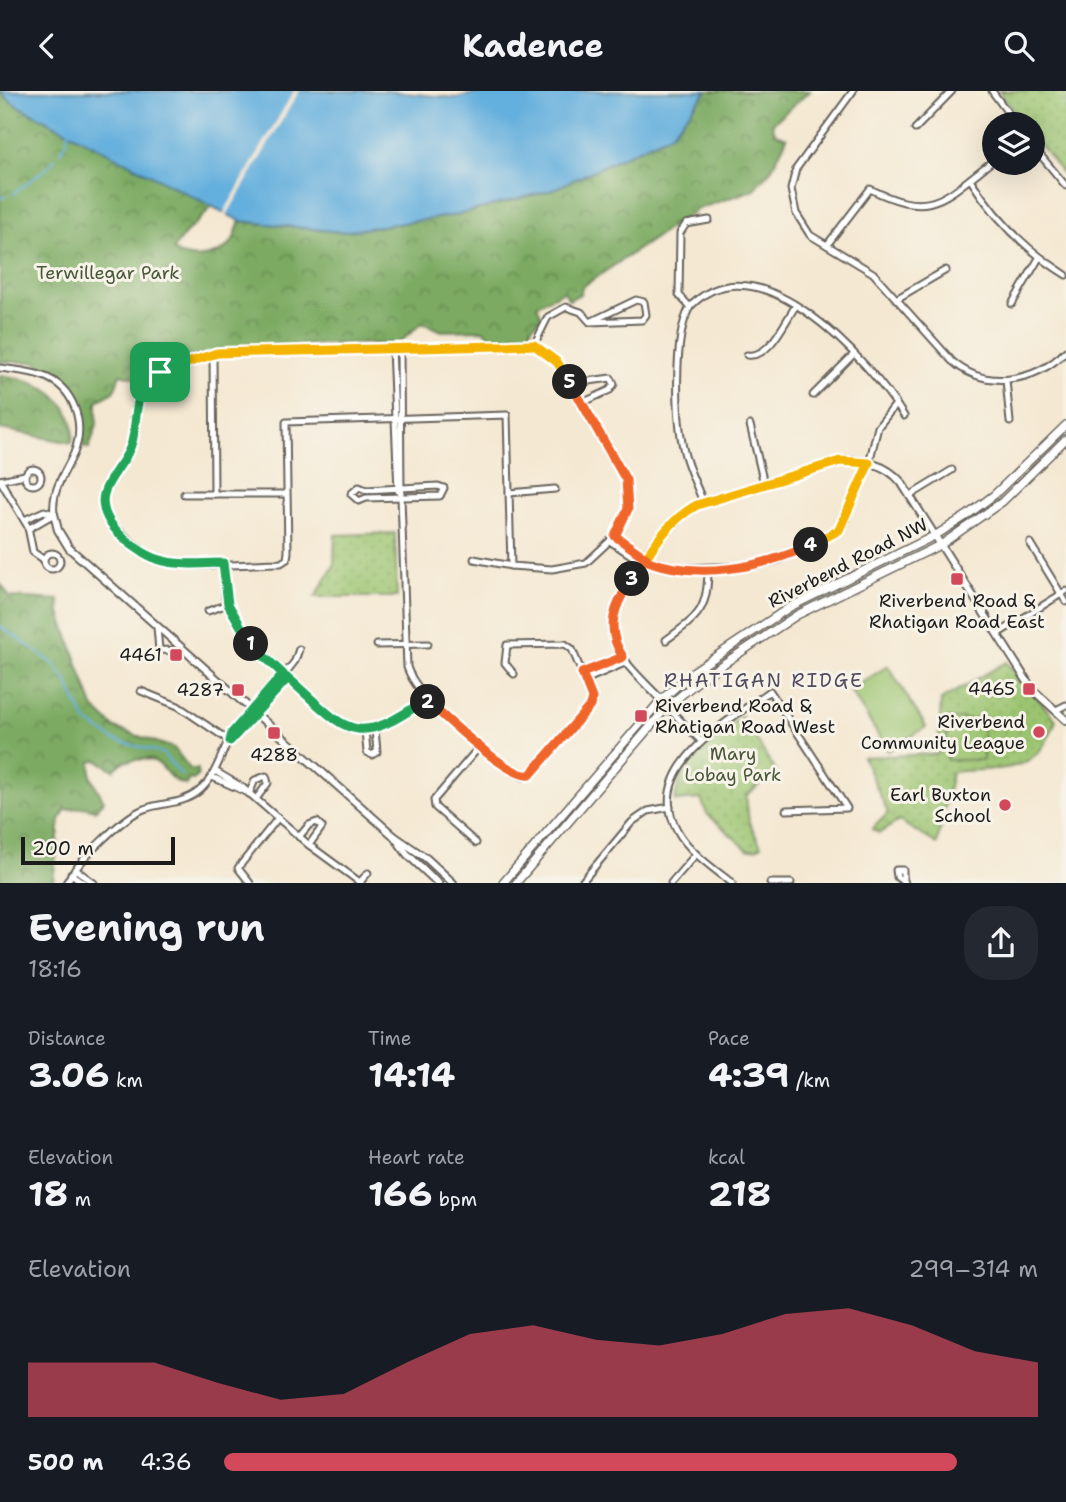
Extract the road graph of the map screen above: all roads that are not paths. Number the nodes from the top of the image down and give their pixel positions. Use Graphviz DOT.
graph roads {
  1 [pos="853,91"];
  2 [pos="952,91"];
  3 [pos="992,91"];
  4 [pos="1007,112"];
  5 [pos="915,129"];
  6 [pos="1045,161"];
  7 [pos="982,170"];
  8 [pos="970,179"];
  9 [pos="1066,186"];
  10 [pos="709,220"];
  11 [pos="827,245"];
  12 [pos="1039,258"];
  13 [pos="946,269"];
  14 [pos="1066,275"];
  15 [pos="898,298"];
  16 [pos="1012,305"];
  17 [pos="690,307"];
  18 [pos="795,307"];
  19 [pos="590,322"];
  20 [pos="534,345"];
  21 [pos="400,347"];
  22 [pos="392,348"];
  23 [pos="1066,351"];
  24 [pos="213,354"];
  25 [pos="854,354"];
  26 [pos="747,355"];
  27 [pos="0,368"];
  28 [pos="1006,380"];
  29 [pos="574,387"];
  30 [pos="813,395"];
  31 [pos="582,404"];
  32 [pos="897,404"];
  33 [pos="904,416"];
  34 [pos="397,417"];
  35 [pos="1010,422"];
  36 [pos="750,425"];
  37 [pos="1066,425"];
  38 [pos="1066,439"];
  39 [pos="869,463"];
  40 [pos="952,470"];
  41 [pos="25,475"];
  42 [pos="0,480"];
  43 [pos="764,484"];
  44 [pos="400,487"];
  45 [pos="555,489"];
  46 [pos="509,493"];
  47 [pos="184,494"];
  48 [pos="214,494"];
  49 [pos="286,494"];
  50 [pos="911,495"];
  51 [pos="401,497"];
  52 [pos="704,502"];
  53 [pos="54,514"];
  54 [pos="24,520"];
  55 [pos="28,529"];
  56 [pos="936,535"];
  57 [pos="613,539"];
  58 [pos="1030,543"];
  59 [pos="942,544"];
  60 [pos="43,559"];
  61 [pos="474,559"];
  62 [pos="644,560"];
  63 [pos="223,563"];
  64 [pos="511,566"];
  65 [pos="708,568"];
  66 [pos="1064,594"];
  67 [pos="1066,602"];
  68 [pos="228,604"];
  69 [pos="208,611"];
  70 [pos="157,627"];
  71 [pos="999,632"];
  72 [pos="666,640"];
  73 [pos="405,644"];
  74 [pos="428,644"];
  75 [pos="377,645"];
  76 [pos="299,649"];
  77 [pos="185,651"];
  78 [pos="625,659"];
  79 [pos="514,674"];
  80 [pos="285,675"];
  81 [pos="584,677"];
  82 [pos="141,691"];
  83 [pos="425,700"];
  84 [pos="664,704"];
  85 [pos="1066,705"];
  86 [pos="1056,710"];
  87 [pos="255,711"];
  88 [pos="1066,720"];
  89 [pos="375,729"];
  90 [pos="365,730"];
  91 [pos="230,741"];
  92 [pos="701,741"];
  93 [pos="480,746"];
  94 [pos="213,773"];
  95 [pos="247,793"];
  96 [pos="256,799"];
  97 [pos="670,807"];
  98 [pos="786,810"];
  99 [pos="278,818"];
  100 [pos="394,836"];
  101 [pos="299,837"];
  102 [pos="476,843"];
  103 [pos="309,845"];
  104 [pos="696,854"];
  105 [pos="73,872"];
  106 [pos="368,873"];
  107 [pos="360,882"];
  108 [pos="66,883"];
  109 [pos="83,883"];
  110 [pos="94,883"];
  111 [pos="250,883"];
  112 [pos="438,883"];
  113 [pos="453,883"];
  114 [pos="503,883"];
  115 [pos="516,883"];
  116 [pos="581,883"];
  117 [pos="671,883"];
  118 [pos="732,883"];
  119 [pos="770,883"];
  120 [pos="791,883"];
  1 -- 11 [label="street"];
  2 -- 5 [label="street"];
  3 -- 4 [label="street"];
  6 -- 9 [label="street"];
  7 -- 8 [label="street"];
  8 -- 11 [label="street"];
  8 -- 12 [label="street"];
  10 -- 17 [label="street"];
  11 -- 15 [label="street"];
  12 -- 14 [label="street"];
  12 -- 16 [label="street"];
  13 -- 15 [label="street"];
  15 -- 28 [label="street"];
  17 -- 18 [label="street"];
  17 -- 52 [label="street"];
  18 -- 25 [label="street"];
  18 -- 26 [label="street"];
  19 -- 19 [label="street"];
  19 -- 20 [label="street"];
  20 -- 21 [label="street"];
  20 -- 29 [label="street"];
  21 -- 22 [label="street"];
  21 -- 34 [label="street"];
  22 -- 24 [label="street"];
  22 -- 34 [label="street"];
  23 -- 28 [label="street"];
  24 -- 48 [label="street"];
  24 -- 63 [label="street"];
  25 -- 30 [label="street"];
  25 -- 32 [label="street"];
  27 -- 53 [label="street"];
  28 -- 35 [label="street"];
  29 -- 31 [label="street"];
  29 -- 31 [label="street"];
  31 -- 57 [label="street"];
  32 -- 33 [label="street"];
  32 -- 39 [label="street"];
  34 -- 44 [label="street"];
  34 -- 46 [label="street"];
  34 -- 49 [label="street"];
  36 -- 43 [label="street"];
  37 -- 56 [label="main road, Riverbend Road NW"];
  38 -- 59 [label="main road, Riverbend Road NW"];
  39 -- 43 [label="street"];
  39 -- 50 [label="street"];
  39 -- 65 [label="street"];
  40 -- 50 [label="street"];
  41 -- 42 [label="street"];
  42 -- 54 [label="street"];
  43 -- 52 [label="street"];
  44 -- 51 [label="street"];
  44 -- 51 [label="street"];
  44 -- 51 [label="street"];
  45 -- 46 [label="street"];
  46 -- 64 [label="street"];
  47 -- 48 [label="street"];
  48 -- 49 [label="street"];
  49 -- 63 [label="street"];
  50 -- 56 [label="street"];
  51 -- 73 [label="street"];
  52 -- 62 [label="street"];
  53 -- 54 [label="street"];
  53 -- 55 [label="street"];
  53 -- 70 [label="street"];
  54 -- 55 [label="street"];
  55 -- 60 [label="street"];
  56 -- 59 [label="street"];
  56 -- 84 [label="main road, Riverbend Road NW"];
  57 -- 62 [label="street"];
  57 -- 64 [label="street"];
  58 -- 66 [label="street"];
  59 -- 71 [label="street"];
  59 -- 84 [label="main road, Riverbend Road NW"];
  61 -- 64 [label="street"];
  62 -- 65 [label="street"];
  62 -- 78 [label="street"];
  63 -- 68 [label="street"];
  65 -- 72 [label="street"];
  66 -- 67 [label="street"];
  66 -- 71 [label="street"];
  68 -- 69 [label="street"];
  68 -- 80 [label="street"];
  70 -- 77 [label="street"];
  70 -- 77 [label="street"];
  71 -- 86 [label="street"];
  73 -- 74 [label="street"];
  73 -- 75 [label="street"];
  73 -- 83 [label="street"];
  76 -- 80 [label="street"];
  77 -- 87 [label="street"];
  78 -- 81 [label="street"];
  78 -- 84 [label="street"];
  79 -- 81 [label="street"];
  80 -- 87 [label="street"];
  80 -- 90 [label="street"];
  81 -- 93 [label="street"];
  82 -- 91 [label="street"];
  83 -- 89 [label="street"];
  83 -- 93 [label="street"];
  84 -- 92 [label="street"];
  84 -- 114 [label="main road, Riverbend Road NW"];
  84 -- 115 [label="main road, Riverbend Road NW"];
  85 -- 86 [label="street"];
  86 -- 88 [label="street"];
  87 -- 91 [label="street"];
  87 -- 100 [label="street"];
  89 -- 90 [label="street"];
  89 -- 90 [label="street"];
  91 -- 94 [label="street"];
  92 -- 97 [label="street"];
  92 -- 98 [label="street"];
  93 -- 102 [label="street"];
  94 -- 95 [label="street"];
  94 -- 105 [label="street"];
  95 -- 96 [label="street"];
  95 -- 96 [label="street"];
  96 -- 99 [label="street"];
  97 -- 104 [label="street"];
  97 -- 116 [label="street"];
  99 -- 101 [label="street"];
  99 -- 111 [label="street"];
  100 -- 112 [label="street"];
  100 -- 113 [label="street"];
  101 -- 103 [label="street"];
  101 -- 103 [label="street"];
  103 -- 107 [label="street"];
  104 -- 117 [label="street"];
  104 -- 118 [label="street"];
  105 -- 108 [label="street"];
  105 -- 109 [label="street"];
  105 -- 110 [label="street"];
  106 -- 107 [label="street"];
  119 -- 120 [label="street"];
}
